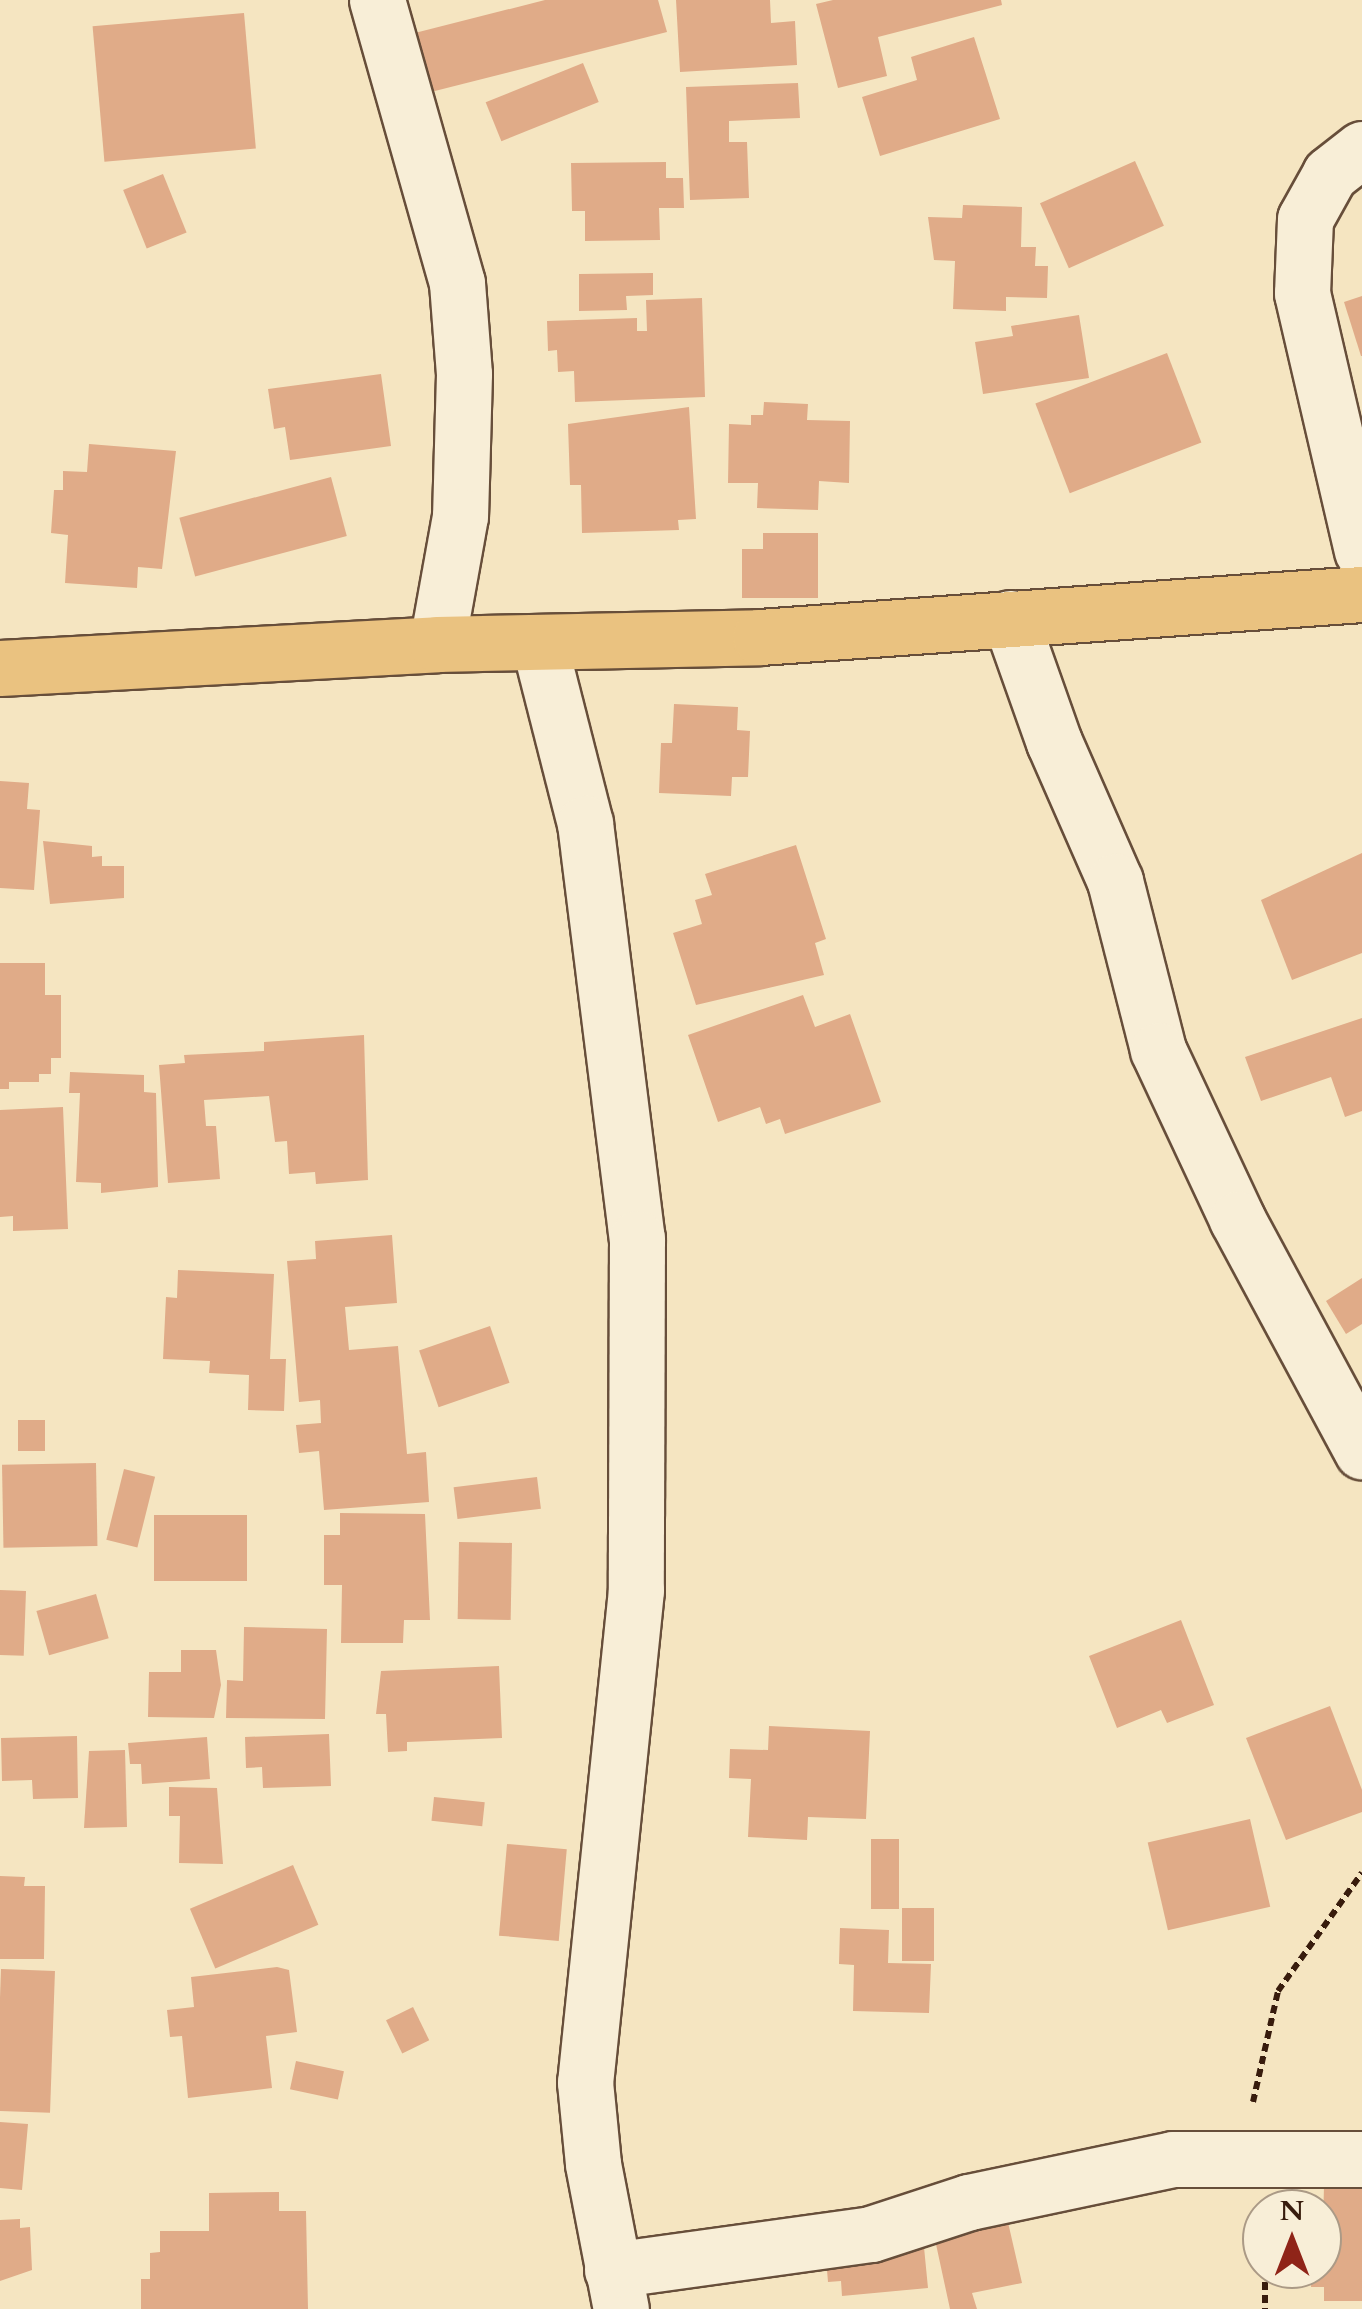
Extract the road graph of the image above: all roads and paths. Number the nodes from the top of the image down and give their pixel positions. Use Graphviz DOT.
graph roads {
  1 [pos="378,0"];
  2 [pos="1362,149"];
  3 [pos="1362,551"];
  4 [pos="1362,594"];
  5 [pos="1010,618"];
  6 [pos="539,642"];
  7 [pos="437,644"];
  8 [pos="0,668"];
  9 [pos="1362,1451"];
  10 [pos="1362,1873"];
  11 [pos="1244,2158"];
  12 [pos="1362,2158"];
  13 [pos="616,2290"];
  1 -- 7 [label="street"];
  2 -- 3 [label="street"];
  4 -- 5 [label="main road"];
  5 -- 6 [label="main road"];
  5 -- 9 [label="street"];
  6 -- 7 [label="main road"];
  6 -- 13 [label="street"];
  7 -- 8 [label="main road"];
  10 -- 11 [label="path"];
  11 -- 12 [label="street"];
  11 -- 13 [label="street"];
}
